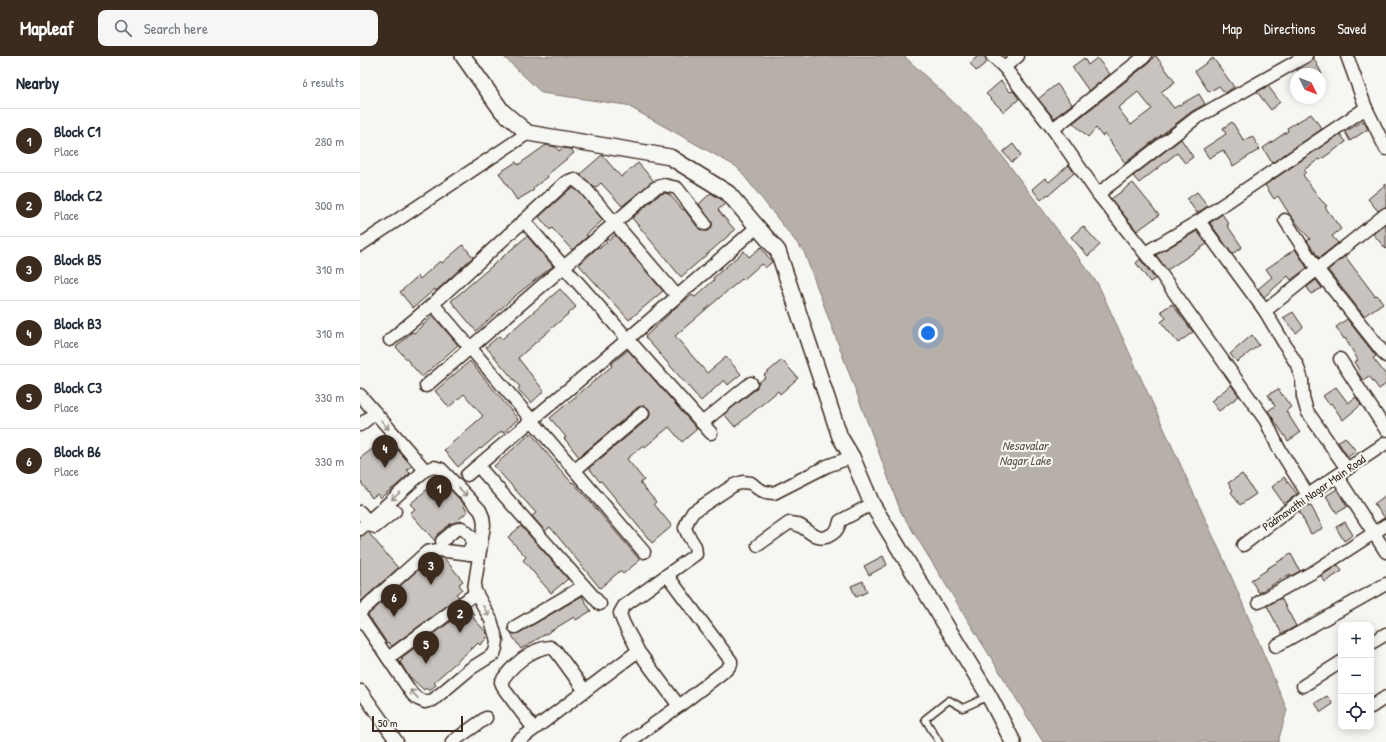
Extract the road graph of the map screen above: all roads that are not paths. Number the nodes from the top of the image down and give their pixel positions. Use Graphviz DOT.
graph roads {
  1 [pos="463,56"];
  2 [pos="992,56"];
  3 [pos="1018,56"];
  4 [pos="1145,56"];
  5 [pos="1306,56"];
  6 [pos="1347,56"];
  7 [pos="1004,67"];
  8 [pos="1366,108"];
  9 [pos="1053,129"];
  10 [pos="528,133"];
  11 [pos="1386,148"];
  12 [pos="1098,194"];
  13 [pos="1386,214"];
  14 [pos="1285,220"];
  15 [pos="524,221"];
  16 [pos="1199,221"];
  17 [pos="615,223"];
  18 [pos="705,224"];
  19 [pos="757,227"];
  20 [pos="360,245"];
  21 [pos="1145,253"];
  22 [pos="564,267"];
  23 [pos="1317,269"];
  24 [pos="677,296"];
  25 [pos="432,304"];
  26 [pos="1265,311"];
  27 [pos="628,339"];
  28 [pos="390,340"];
  29 [pos="470,348"];
  30 [pos="1386,356"];
  31 [pos="1340,359"];
  32 [pos="751,383"];
  33 [pos="426,386"];
  34 [pos="360,395"];
  35 [pos="375,413"];
  36 [pos="643,413"];
  37 [pos="532,420"];
  38 [pos="702,423"];
  39 [pos="360,425"];
  40 [pos="1386,430"];
  41 [pos="711,433"];
  42 [pos="1386,443"];
  43 [pos="852,457"];
  44 [pos="478,466"];
  45 [pos="425,470"];
  46 [pos="575,470"];
  47 [pos="1342,473"];
  48 [pos="467,475"];
  49 [pos="1308,495"];
  50 [pos="872,504"];
  51 [pos="395,511"];
  52 [pos="363,521"];
  53 [pos="1386,525"];
  54 [pos="1374,533"];
  55 [pos="442,541"];
  56 [pos="758,545"];
  57 [pos="1243,545"];
  58 [pos="644,552"];
  59 [pos="1386,552"];
  60 [pos="474,555"];
  61 [pos="667,576"];
  62 [pos="1386,584"];
  63 [pos="584,586"];
  64 [pos="476,593"];
  65 [pos="1259,602"];
  66 [pos="600,604"];
  67 [pos="360,612"];
  68 [pos="360,617"];
  69 [pos="515,627"];
  70 [pos="1386,634"];
  71 [pos="1374,641"];
  72 [pos="1276,646"];
  73 [pos="638,651"];
  74 [pos="388,658"];
  75 [pos="1338,664"];
  76 [pos="1303,686"];
  77 [pos="361,690"];
  78 [pos="585,691"];
  79 [pos="989,696"];
  80 [pos="1386,697"];
  81 [pos="1374,705"];
  82 [pos="679,706"];
  83 [pos="486,718"];
  84 [pos="534,729"];
  85 [pos="397,742"];
  86 [pos="452,742"];
  87 [pos="517,742"];
  88 [pos="629,742"];
  89 [pos="939,742"];
  90 [pos="1012,742"];
  1 -- 10 [label="street"];
  2 -- 7 [label="street"];
  3 -- 7 [label="street"];
  4 -- 9 [label="street"];
  5 -- 12 [label="street"];
  6 -- 8 [label="street"];
  7 -- 9 [label="street"];
  8 -- 11 [label="street"];
  8 -- 16 [label="street"];
  9 -- 12 [label="street"];
  10 -- 19 [label="street"];
  10 -- 20 [label="street"];
  12 -- 21 [label="street"];
  13 -- 23 [label="street"];
  14 -- 23 [label="street"];
  15 -- 17 [label="street"];
  15 -- 22 [label="street"];
  15 -- 25 [label="street"];
  16 -- 21 [label="street"];
  16 -- 26 [label="street"];
  17 -- 18 [label="street"];
  17 -- 22 [label="street"];
  17 -- 24 [label="street"];
  19 -- 24 [label="street"];
  19 -- 43 [label="street"];
  21 -- 49 [label="street"];
  22 -- 27 [label="street"];
  22 -- 29 [label="street"];
  23 -- 26 [label="street"];
  23 -- 30 [label="street"];
  24 -- 27 [label="street"];
  25 -- 28 [label="street"];
  25 -- 29 [label="street"];
  26 -- 47 [label="street"];
  27 -- 37 [label="street"];
  27 -- 38 [label="street"];
  29 -- 33 [label="street"];
  29 -- 37 [label="street"];
  31 -- 40 [label="street"];
  32 -- 38 [label="street"];
  34 -- 35 [label="street"];
  35 -- 39 [label="street"];
  35 -- 45 [label="street, one-way"];
  36 -- 46 [label="street"];
  37 -- 44 [label="street"];
  37 -- 46 [label="street"];
  38 -- 41 [label="street"];
  42 -- 47 [label="street, Padmavathi Nagar Main Road"];
  43 -- 50 [label="street"];
  43 -- 61 [label="street"];
  44 -- 48 [label="street"];
  44 -- 63 [label="street"];
  45 -- 52 [label="street, one-way"];
  45 -- 60 [label="street, one-way"];
  46 -- 58 [label="street"];
  47 -- 49 [label="street, Padmavathi Nagar Main Road"];
  47 -- 54 [label="street"];
  49 -- 57 [label="street, Padmavathi Nagar Main Road"];
  50 -- 56 [label="street"];
  50 -- 79 [label="street"];
  51 -- 52 [label="street"];
  53 -- 54 [label="street"];
  54 -- 59 [label="street"];
  54 -- 65 [label="street"];
  55 -- 60 [label="street"];
  60 -- 64 [label="street"];
  60 -- 67 [label="street"];
  61 -- 73 [label="street"];
  61 -- 82 [label="street"];
  62 -- 72 [label="street"];
  63 -- 66 [label="street"];
  63 -- 69 [label="street"];
  64 -- 74 [label="street"];
  64 -- 74 [label="street, one-way"];
  68 -- 74 [label="street"];
  70 -- 71 [label="street"];
  73 -- 78 [label="street"];
  73 -- 82 [label="street"];
  75 -- 76 [label="street"];
  77 -- 85 [label="street"];
  78 -- 84 [label="street"];
  78 -- 84 [label="street"];
  79 -- 89 [label="lane"];
  79 -- 90 [label="street"];
  80 -- 81 [label="street"];
  82 -- 88 [label="street"];
  83 -- 86 [label="street"];
  84 -- 87 [label="street"];
}
